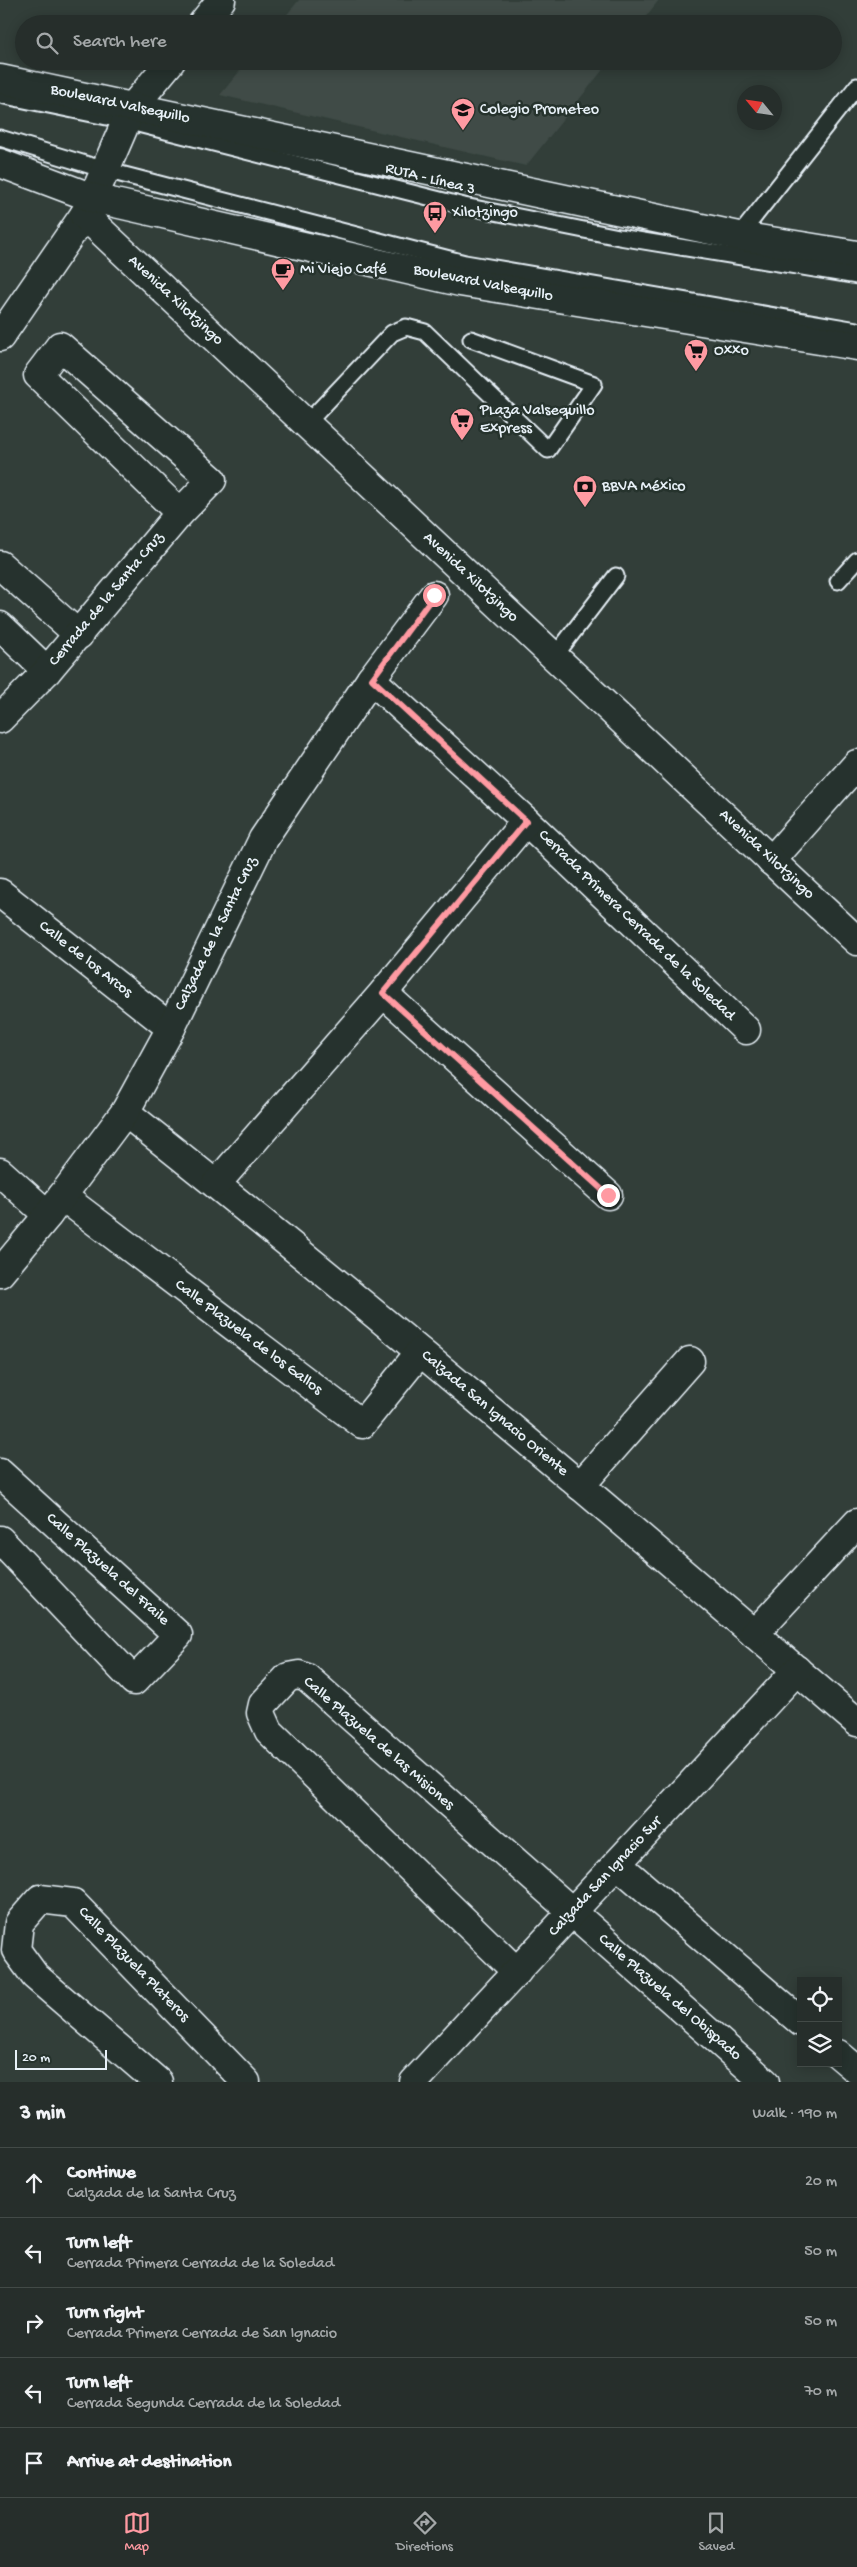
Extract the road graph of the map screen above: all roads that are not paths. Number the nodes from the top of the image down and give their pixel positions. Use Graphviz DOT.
graph roads {
  1 [pos="221,0"];
  2 [pos="209,15"];
  3 [pos="164,70"];
  4 [pos="0,79"];
  5 [pos="857,86"];
  6 [pos="0,95"];
  7 [pos="129,114"];
  8 [pos="0,138"];
  9 [pos="0,164"];
  10 [pos="105,170"];
  11 [pos="89,206"];
  12 [pos="739,236"];
  13 [pos="857,255"];
  14 [pos="857,276"];
  15 [pos="857,330"];
  16 [pos="0,337"];
  17 [pos="472,339"];
  18 [pos="857,346"];
  19 [pos="306,424"];
  20 [pos="180,512"];
  21 [pos="857,560"];
  22 [pos="0,565"];
  23 [pos="616,576"];
  24 [pos="838,582"];
  25 [pos="434,595"];
  26 [pos="0,626"];
  27 [pos="79,635"];
  28 [pos="554,657"];
  29 [pos="47,671"];
  30 [pos="372,679"];
  31 [pos="0,719"];
  32 [pos="857,764"];
  33 [pos="526,821"];
  34 [pos="772,861"];
  35 [pos="0,892"];
  36 [pos="857,941"];
  37 [pos="383,993"];
  38 [pos="171,1028"];
  39 [pos="746,1030"];
  40 [pos="124,1112"];
  41 [pos="0,1172"];
  42 [pos="216,1184"];
  43 [pos="608,1195"];
  44 [pos="55,1206"];
  45 [pos="0,1273"];
  46 [pos="420,1352"];
  47 [pos="690,1361"];
  48 [pos="0,1473"];
  49 [pos="580,1486"];
  50 [pos="857,1523"];
  51 [pos="0,1540"];
  52 [pos="754,1634"];
  53 [pos="797,1670"];
  54 [pos="857,1722"];
  55 [pos="617,1864"];
  56 [pos="572,1913"];
  57 [pos="516,1972"];
  58 [pos="797,2019"];
  59 [pos="842,2057"];
  60 [pos="857,2070"];
  61 [pos="158,2082"];
  62 [pos="246,2082"];
  63 [pos="414,2082"];
  64 [pos="766,2082"];
  1 -- 2 [label="street"];
  3 -- 7 [label="street"];
  4 -- 7 [label="street, Boulevard Valsequillo"];
  5 -- 12 [label="lane"];
  6 -- 7 [label="lane, RUTA - Línea 3"];
  7 -- 10 [label="street"];
  7 -- 12 [label="street, Boulevard Valsequillo"];
  7 -- 14 [label="lane, RUTA - Línea 3"];
  8 -- 10 [label="lane"];
  9 -- 11 [label="street, Boulevard Valsequillo"];
  10 -- 11 [label="street"];
  10 -- 15 [label="lane"];
  11 -- 16 [label="street"];
  11 -- 18 [label="street, Boulevard Valsequillo"];
  11 -- 19 [label="street, Avenida Xilotzingo"];
  12 -- 13 [label="street, Boulevard Valsequillo"];
  17 -- 19 [label="lane"];
  19 -- 28 [label="street, Avenida Xilotzingo"];
  20 -- 20 [label="street, Cerrada de la Santa Cruz"];
  20 -- 27 [label="street, Cerrada de la Santa Cruz"];
  21 -- 24 [label="lane"];
  22 -- 27 [label="street"];
  23 -- 28 [label="lane"];
  25 -- 30 [label="street, Calzada de la Santa Cruz"];
  26 -- 29 [label="street"];
  27 -- 29 [label="street, Cerrada de la Santa Cruz"];
  28 -- 34 [label="street, Avenida Xilotzingo"];
  29 -- 31 [label="street, Cerrada de la Santa Cruz"];
  30 -- 33 [label="street, Cerrada Primera Cerrada de la Soledad"];
  30 -- 38 [label="street, Calzada de la Santa Cruz"];
  32 -- 34 [label="street"];
  33 -- 37 [label="street"];
  33 -- 39 [label="street, Cerrada Primera Cerrada de la Soledad"];
  34 -- 36 [label="street, Avenida Xilotzingo"];
  35 -- 38 [label="street, Calle de los Arcos"];
  37 -- 42 [label="street"];
  37 -- 43 [label="street"];
  38 -- 40 [label="street, Calzada de la Santa Cruz"];
  40 -- 42 [label="street, Calzada San Ignacio Oriente"];
  40 -- 44 [label="street, Calzada de la Santa Cruz"];
  41 -- 44 [label="street"];
  42 -- 46 [label="street, Calzada San Ignacio Oriente"];
  44 -- 45 [label="street, Calzada de la Santa Cruz"];
  44 -- 46 [label="street, Calle Plazuela de los Gallos"];
  46 -- 49 [label="street, Calzada San Ignacio Oriente"];
  47 -- 49 [label="street"];
  48 -- 51 [label="street, Calle Plazuela del Fraile"];
  49 -- 52 [label="street, Calzada San Ignacio Oriente"];
  50 -- 52 [label="street"];
  52 -- 53 [label="street, Calzada San Ignacio Oriente"];
  53 -- 54 [label="street, Calzada San Ignacio Oriente"];
  53 -- 55 [label="street, Calzada San Ignacio Sur"];
  55 -- 56 [label="street, Calzada San Ignacio Sur"];
  55 -- 58 [label="street"];
  56 -- 57 [label="street, Calzada San Ignacio Sur"];
  56 -- 57 [label="street, Calle Plazuela de las Misiones"];
  56 -- 64 [label="street, Calle Plazuela del Obispado"];
  57 -- 63 [label="street, Calzada San Ignacio Sur"];
  59 -- 60 [label="street"];
  61 -- 62 [label="street, Calle Plazuela Plateros"];
}
